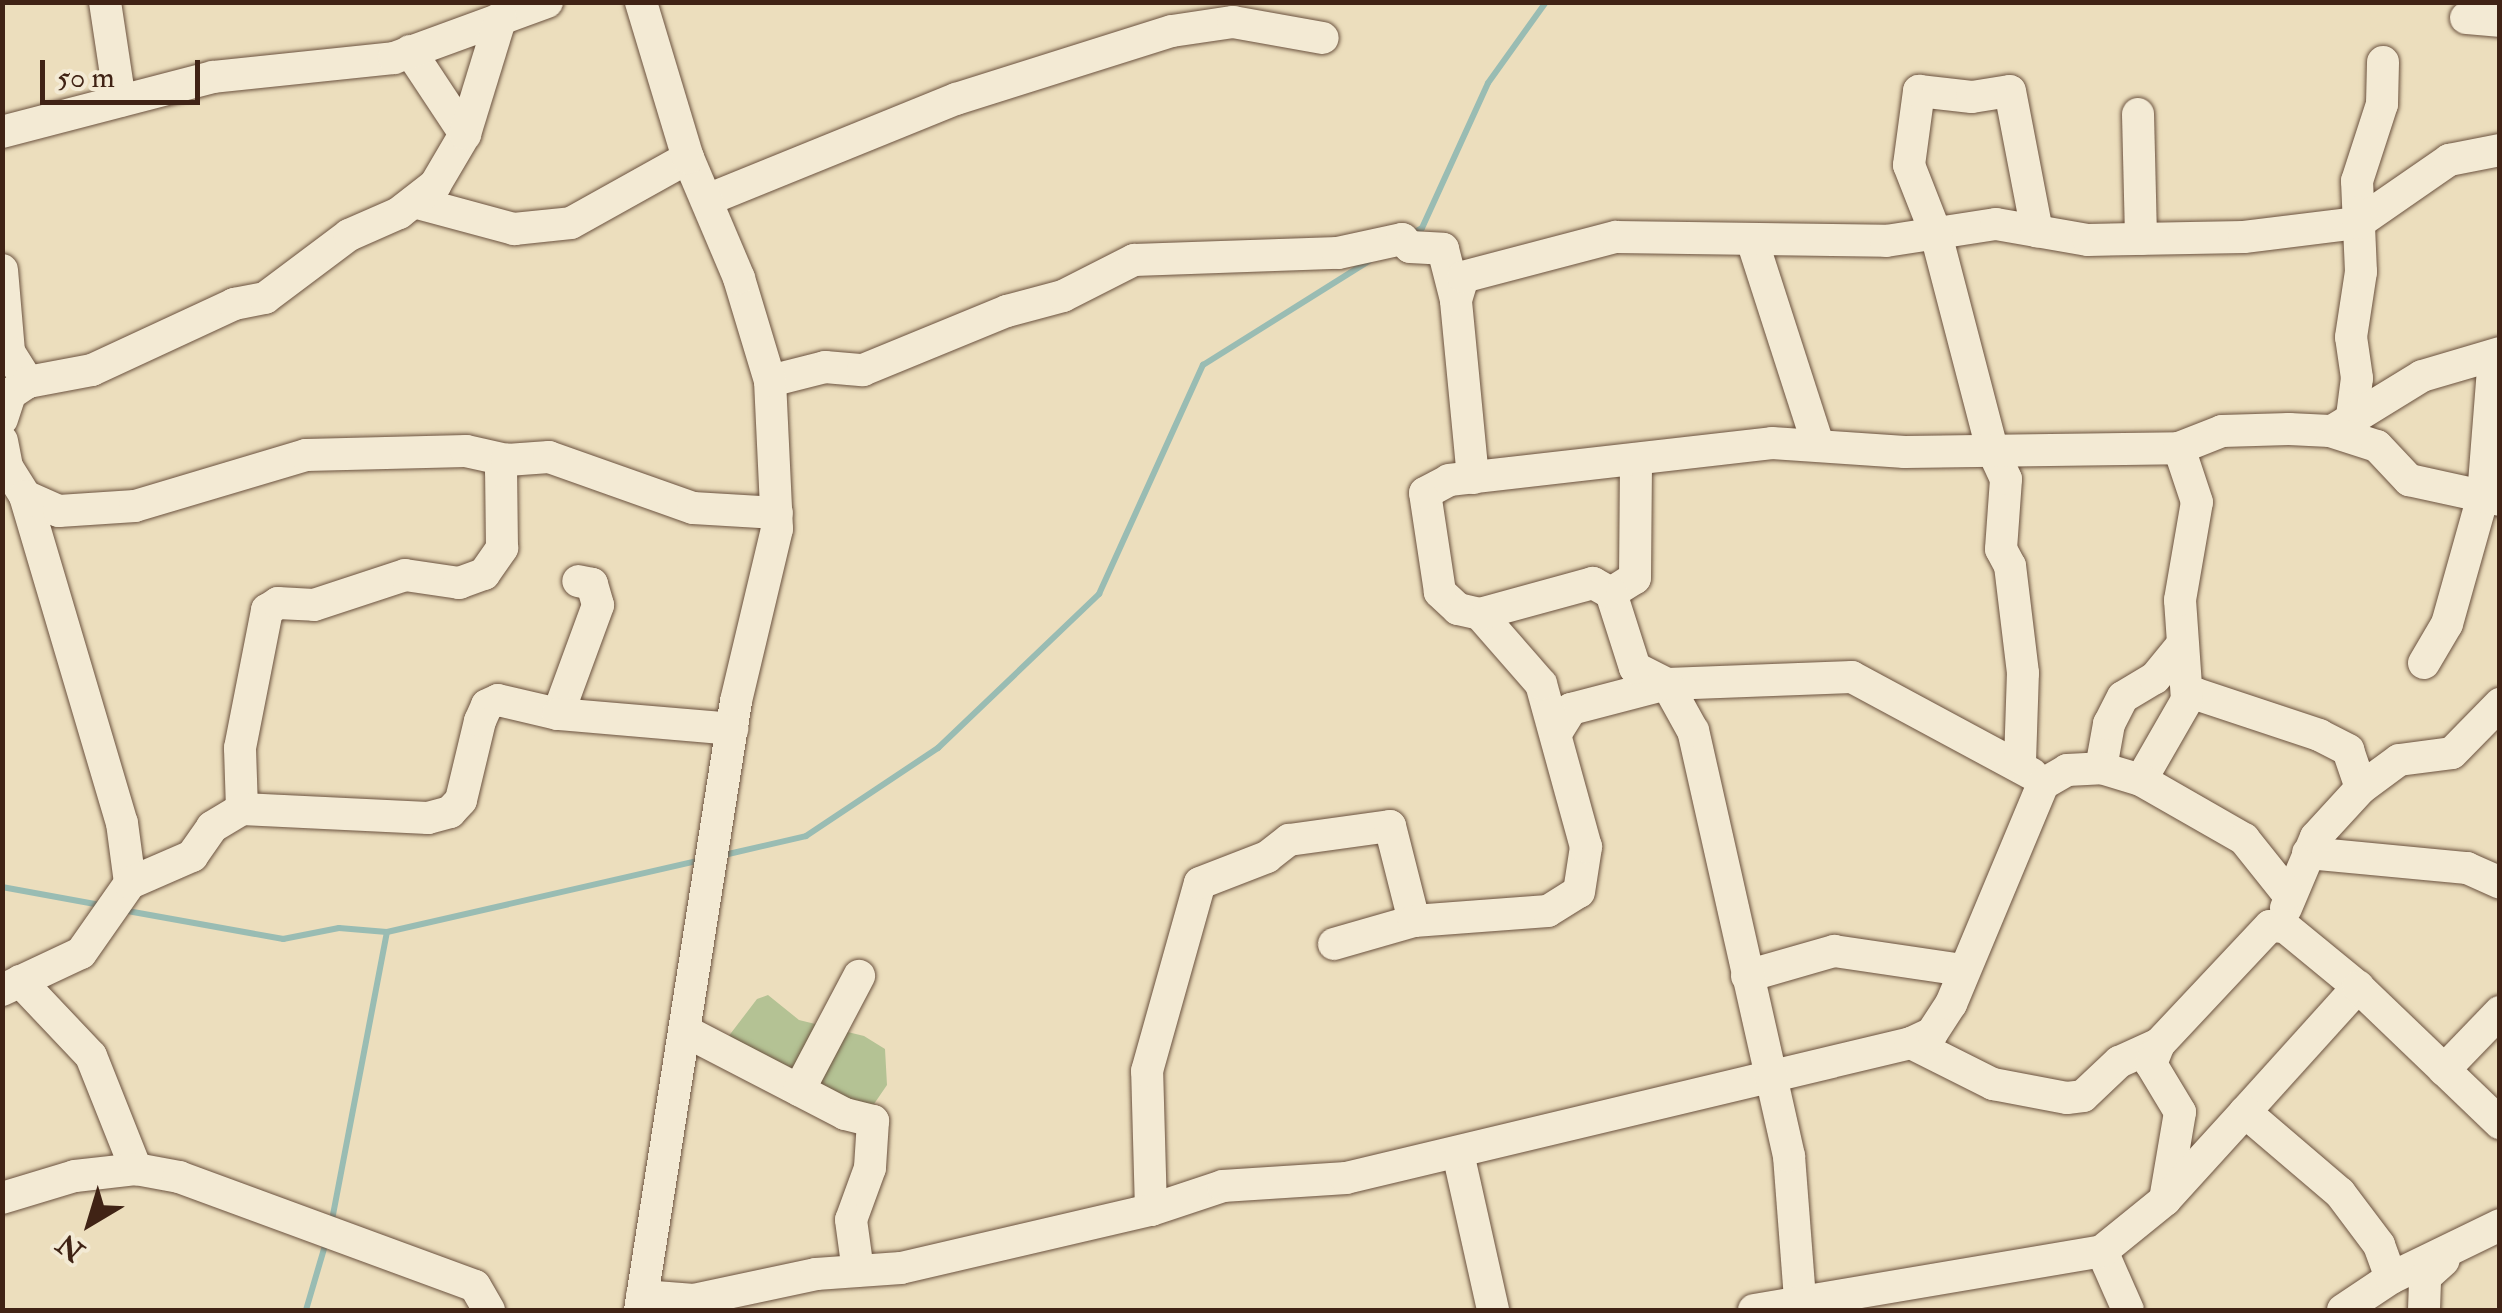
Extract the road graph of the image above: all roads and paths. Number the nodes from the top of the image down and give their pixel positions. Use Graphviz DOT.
graph roads {
  1 [pos="105,2"];
  2 [pos="546,2"];
  3 [pos="641,2"];
  4 [pos="501,17"];
  5 [pos="2466,18"];
  6 [pos="2500,20"];
  7 [pos="1323,38"];
  8 [pos="410,52"];
  9 [pos="2383,62"];
  10 [pos="120,101"];
  11 [pos="2138,114"];
  12 [pos="2,132"];
  13 [pos="465,134"];
  14 [pos="2500,150"];
  15 [pos="688,158"];
  16 [pos="707,200"];
  17 [pos="414,202"];
  18 [pos="2358,224"];
  19 [pos="2037,232"];
  20 [pos="1936,234"];
  21 [pos="2141,239"];
  22 [pos="1752,240"];
  23 [pos="2,270"];
  24 [pos="1456,300"];
  25 [pos="2497,354"];
  26 [pos="770,381"];
  27 [pos="11,398"];
  28 [pos="2341,428"];
  29 [pos="2,442"];
  30 [pos="1818,444"];
  31 [pos="2179,448"];
  32 [pos="1992,450"];
  33 [pos="507,460"];
  34 [pos="1636,462"];
  35 [pos="1473,478"];
  36 [pos="25,496"];
  37 [pos="2492,498"];
  38 [pos="777,514"];
  39 [pos="578,582"];
  40 [pos="1611,593"];
  41 [pos="1480,614"];
  42 [pos="2182,645"];
  43 [pos="2424,663"];
  44 [pos="1667,684"];
  45 [pos="2187,700"];
  46 [pos="2500,704"];
  47 [pos="558,714"];
  48 [pos="732,730"];
  49 [pos="1558,730"];
  50 [pos="2100,768"];
  51 [pos="2032,773"];
  52 [pos="2141,780"];
  53 [pos="2361,788"];
  54 [pos="242,809"];
  55 [pos="2308,854"];
  56 [pos="130,883"];
  57 [pos="2500,883"];
  58 [pos="2288,894"];
  59 [pos="1414,921"];
  60 [pos="2285,928"];
  61 [pos="1334,944"];
  62 [pos="1963,970"];
  63 [pos="859,976"];
  64 [pos="1747,976"];
  65 [pos="12,985"];
  66 [pos="2358,987"];
  67 [pos="2500,1012"];
  68 [pos="685,1031"];
  69 [pos="1911,1043"];
  70 [pos="2160,1044"];
  71 [pos="2444,1070"];
  72 [pos="1772,1081"];
  73 [pos="798,1090"];
  74 [pos="2245,1112"];
  75 [pos="2500,1123"];
  76 [pos="1458,1152"];
  77 [pos="136,1170"];
  78 [pos="3,1198"];
  79 [pos="2165,1200"];
  80 [pos="1151,1210"];
  81 [pos="2500,1225"];
  82 [pos="2461,1245"];
  83 [pos="2102,1251"];
  84 [pos="858,1271"];
  85 [pos="2395,1276"];
  86 [pos="1800,1299"];
  87 [pos="641,1303"];
  88 [pos="489,1310"];
  89 [pos="1492,1310"];
  90 [pos="1745,1310"];
  91 [pos="2128,1310"];
  92 [pos="2342,1310"];
  93 [pos="2420,1310"];
  1 -- 10 [label="street"];
  2 -- 4 [label="street"];
  3 -- 15 [label="street"];
  4 -- 8 [label="street"];
  4 -- 13 [label="street"];
  5 -- 6 [label="street"];
  7 -- 16 [label="street"];
  8 -- 10 [label="street"];
  8 -- 13 [label="street"];
  9 -- 18 [label="street"];
  10 -- 12 [label="street"];
  11 -- 21 [label="street"];
  13 -- 17 [label="street"];
  14 -- 18 [label="street"];
  15 -- 16 [label="street"];
  15 -- 17 [label="street"];
  16 -- 26 [label="street"];
  17 -- 27 [label="street"];
  18 -- 21 [label="street"];
  18 -- 28 [label="street"];
  19 -- 20 [label="street"];
  19 -- 20 [label="street"];
  19 -- 21 [label="street"];
  20 -- 22 [label="street"];
  20 -- 32 [label="street"];
  22 -- 24 [label="street"];
  22 -- 30 [label="street"];
  23 -- 27 [label="street"];
  24 -- 26 [label="street"];
  24 -- 35 [label="street"];
  25 -- 28 [label="street"];
  25 -- 37 [label="street"];
  26 -- 38 [label="street"];
  28 -- 31 [label="street"];
  28 -- 37 [label="street"];
  29 -- 36 [label="street"];
  30 -- 32 [label="street"];
  30 -- 34 [label="street"];
  31 -- 32 [label="street"];
  31 -- 42 [label="street"];
  32 -- 51 [label="street"];
  33 -- 36 [label="street"];
  33 -- 38 [label="street"];
  33 -- 54 [label="street"];
  34 -- 35 [label="street"];
  34 -- 40 [label="street"];
  35 -- 41 [label="street"];
  36 -- 56 [label="street"];
  37 -- 43 [label="street"];
  38 -- 48 [label="street"];
  39 -- 47 [label="street"];
  40 -- 41 [label="street"];
  40 -- 44 [label="street"];
  41 -- 49 [label="street"];
  42 -- 45 [label="street"];
  42 -- 50 [label="street"];
  44 -- 49 [label="street"];
  44 -- 51 [label="street"];
  44 -- 64 [label="street"];
  45 -- 52 [label="street"];
  45 -- 53 [label="street"];
  46 -- 53 [label="street"];
  47 -- 48 [label="street"];
  47 -- 54 [label="street"];
  48 -- 68 [label="street"];
  49 -- 59 [label="street"];
  50 -- 51 [label="street"];
  50 -- 52 [label="street"];
  51 -- 62 [label="street"];
  52 -- 58 [label="street"];
  53 -- 55 [label="street"];
  54 -- 56 [label="street"];
  55 -- 57 [label="street"];
  55 -- 58 [label="street"];
  56 -- 65 [label="street"];
  58 -- 60 [label="street"];
  59 -- 61 [label="street"];
  59 -- 80 [label="street"];
  60 -- 66 [label="street"];
  60 -- 70 [label="street"];
  62 -- 64 [label="street"];
  62 -- 69 [label="street"];
  63 -- 73 [label="street"];
  64 -- 72 [label="street"];
  65 -- 77 [label="street"];
  66 -- 71 [label="street"];
  66 -- 74 [label="street"];
  67 -- 71 [label="street"];
  68 -- 73 [label="street"];
  68 -- 87 [label="street"];
  69 -- 70 [label="street"];
  69 -- 72 [label="street"];
  70 -- 79 [label="street"];
  71 -- 75 [label="street"];
  72 -- 76 [label="street"];
  72 -- 86 [label="street"];
  73 -- 84 [label="street"];
  74 -- 79 [label="street"];
  74 -- 85 [label="street"];
  76 -- 80 [label="street"];
  76 -- 89 [label="street"];
  77 -- 78 [label="street"];
  77 -- 88 [label="street"];
  79 -- 83 [label="street"];
  80 -- 84 [label="street"];
  81 -- 82 [label="street"];
  82 -- 85 [label="street"];
  82 -- 93 [label="street"];
  83 -- 86 [label="street"];
  83 -- 91 [label="street"];
  84 -- 87 [label="street"];
  85 -- 92 [label="street"];
  85 -- 93 [label="street"];
  86 -- 90 [label="street"];
}
